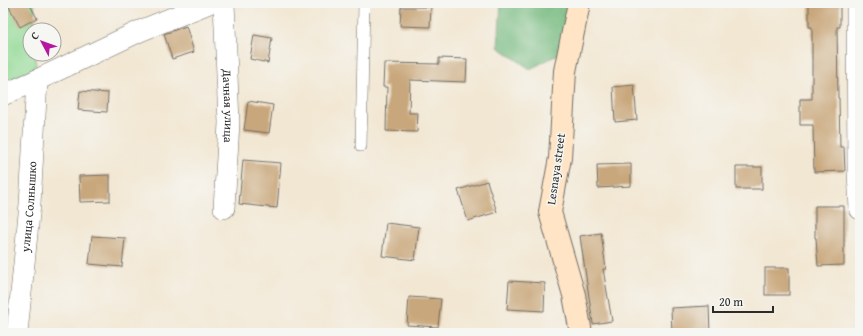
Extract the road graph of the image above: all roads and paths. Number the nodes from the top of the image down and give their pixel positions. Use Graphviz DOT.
graph roads {
  1 [pos="209,3"];
  2 [pos="224,3"];
  3 [pos="364,3"];
  4 [pos="579,3"];
  5 [pos="857,3"];
  6 [pos="37,80"];
  7 [pos="3,95"];
  8 [pos="361,146"];
  9 [pos="224,208"];
  10 [pos="860,209"];
  11 [pos="17,333"];
  12 [pos="581,333"];
  1 -- 6 [label="street"];
  2 -- 9 [label="street, Дачная улица"];
  3 -- 8 [label="lane"];
  4 -- 12 [label="street, Lesnaya street"];
  5 -- 10 [label="street"];
  6 -- 7 [label="street"];
  6 -- 11 [label="street, улица Солнышко"];
}
